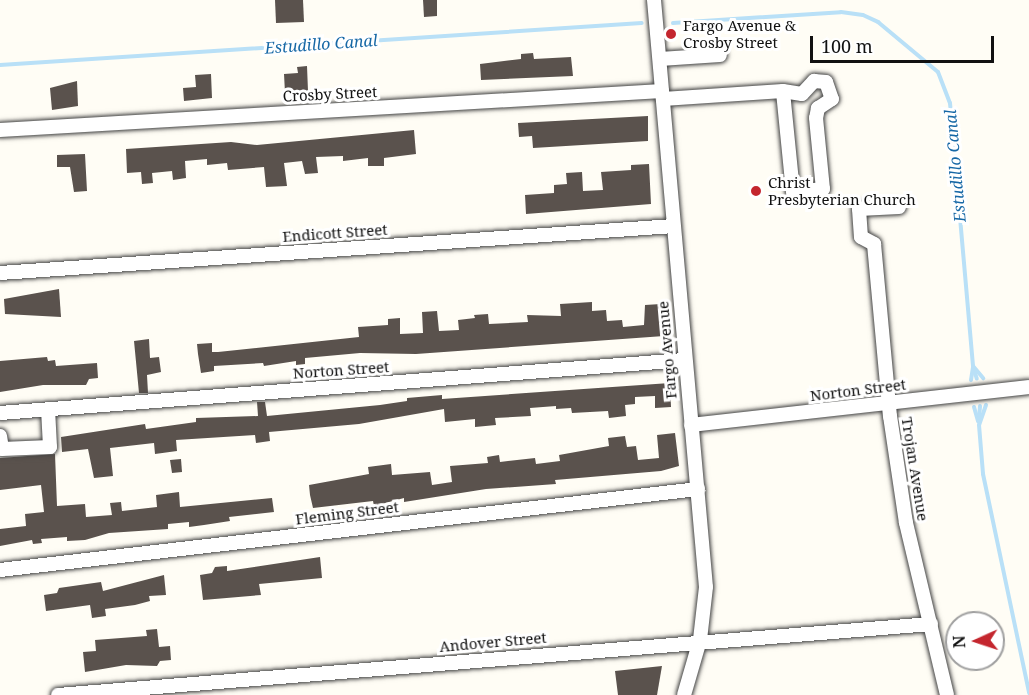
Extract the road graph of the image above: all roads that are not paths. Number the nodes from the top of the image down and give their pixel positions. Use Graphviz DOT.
graph roads {
  1 [pos="654,0"];
  2 [pos="720,55"];
  3 [pos="660,59"];
  4 [pos="783,91"];
  5 [pos="802,94"];
  6 [pos="662,95"];
  7 [pos="816,118"];
  8 [pos="0,130"];
  9 [pos="899,207"];
  10 [pos="673,226"];
  11 [pos="0,273"];
  12 [pos="684,360"];
  13 [pos="1029,387"];
  14 [pos="889,404"];
  15 [pos="48,410"];
  16 [pos="0,413"];
  17 [pos="691,425"];
  18 [pos="0,436"];
  19 [pos="698,489"];
  20 [pos="0,570"];
  21 [pos="931,624"];
  22 [pos="700,640"];
  23 [pos="58,695"];
  24 [pos="684,695"];
  25 [pos="947,695"];
  1 -- 3 [label="street, Fargo Avenue"];
  2 -- 3 [label="street"];
  3 -- 6 [label="street, Fargo Avenue"];
  4 -- 5 [label="street, Crosby Street"];
  4 -- 6 [label="street, Crosby Street"];
  4 -- 7 [label="street"];
  5 -- 7 [label="street"];
  5 -- 7 [label="street"];
  6 -- 8 [label="street, Crosby Street"];
  6 -- 10 [label="street, Fargo Avenue"];
  9 -- 14 [label="street, Trojan Avenue"];
  10 -- 11 [label="street, Endicott Street"];
  10 -- 12 [label="street, Fargo Avenue"];
  12 -- 15 [label="street, Norton Street"];
  12 -- 17 [label="street, Fargo Avenue"];
  13 -- 14 [label="street, Norton Street"];
  14 -- 17 [label="street, Norton Street"];
  14 -- 21 [label="street, Trojan Avenue"];
  15 -- 16 [label="street, Norton Street"];
  15 -- 18 [label="street"];
  17 -- 19 [label="street, Fargo Avenue"];
  19 -- 20 [label="street, Fleming Street"];
  19 -- 22 [label="street, Fargo Avenue"];
  21 -- 22 [label="street, Andover Street"];
  21 -- 25 [label="street, Trojan Avenue"];
  22 -- 23 [label="street, Andover Street"];
  22 -- 24 [label="street, Fargo Avenue"];
}
